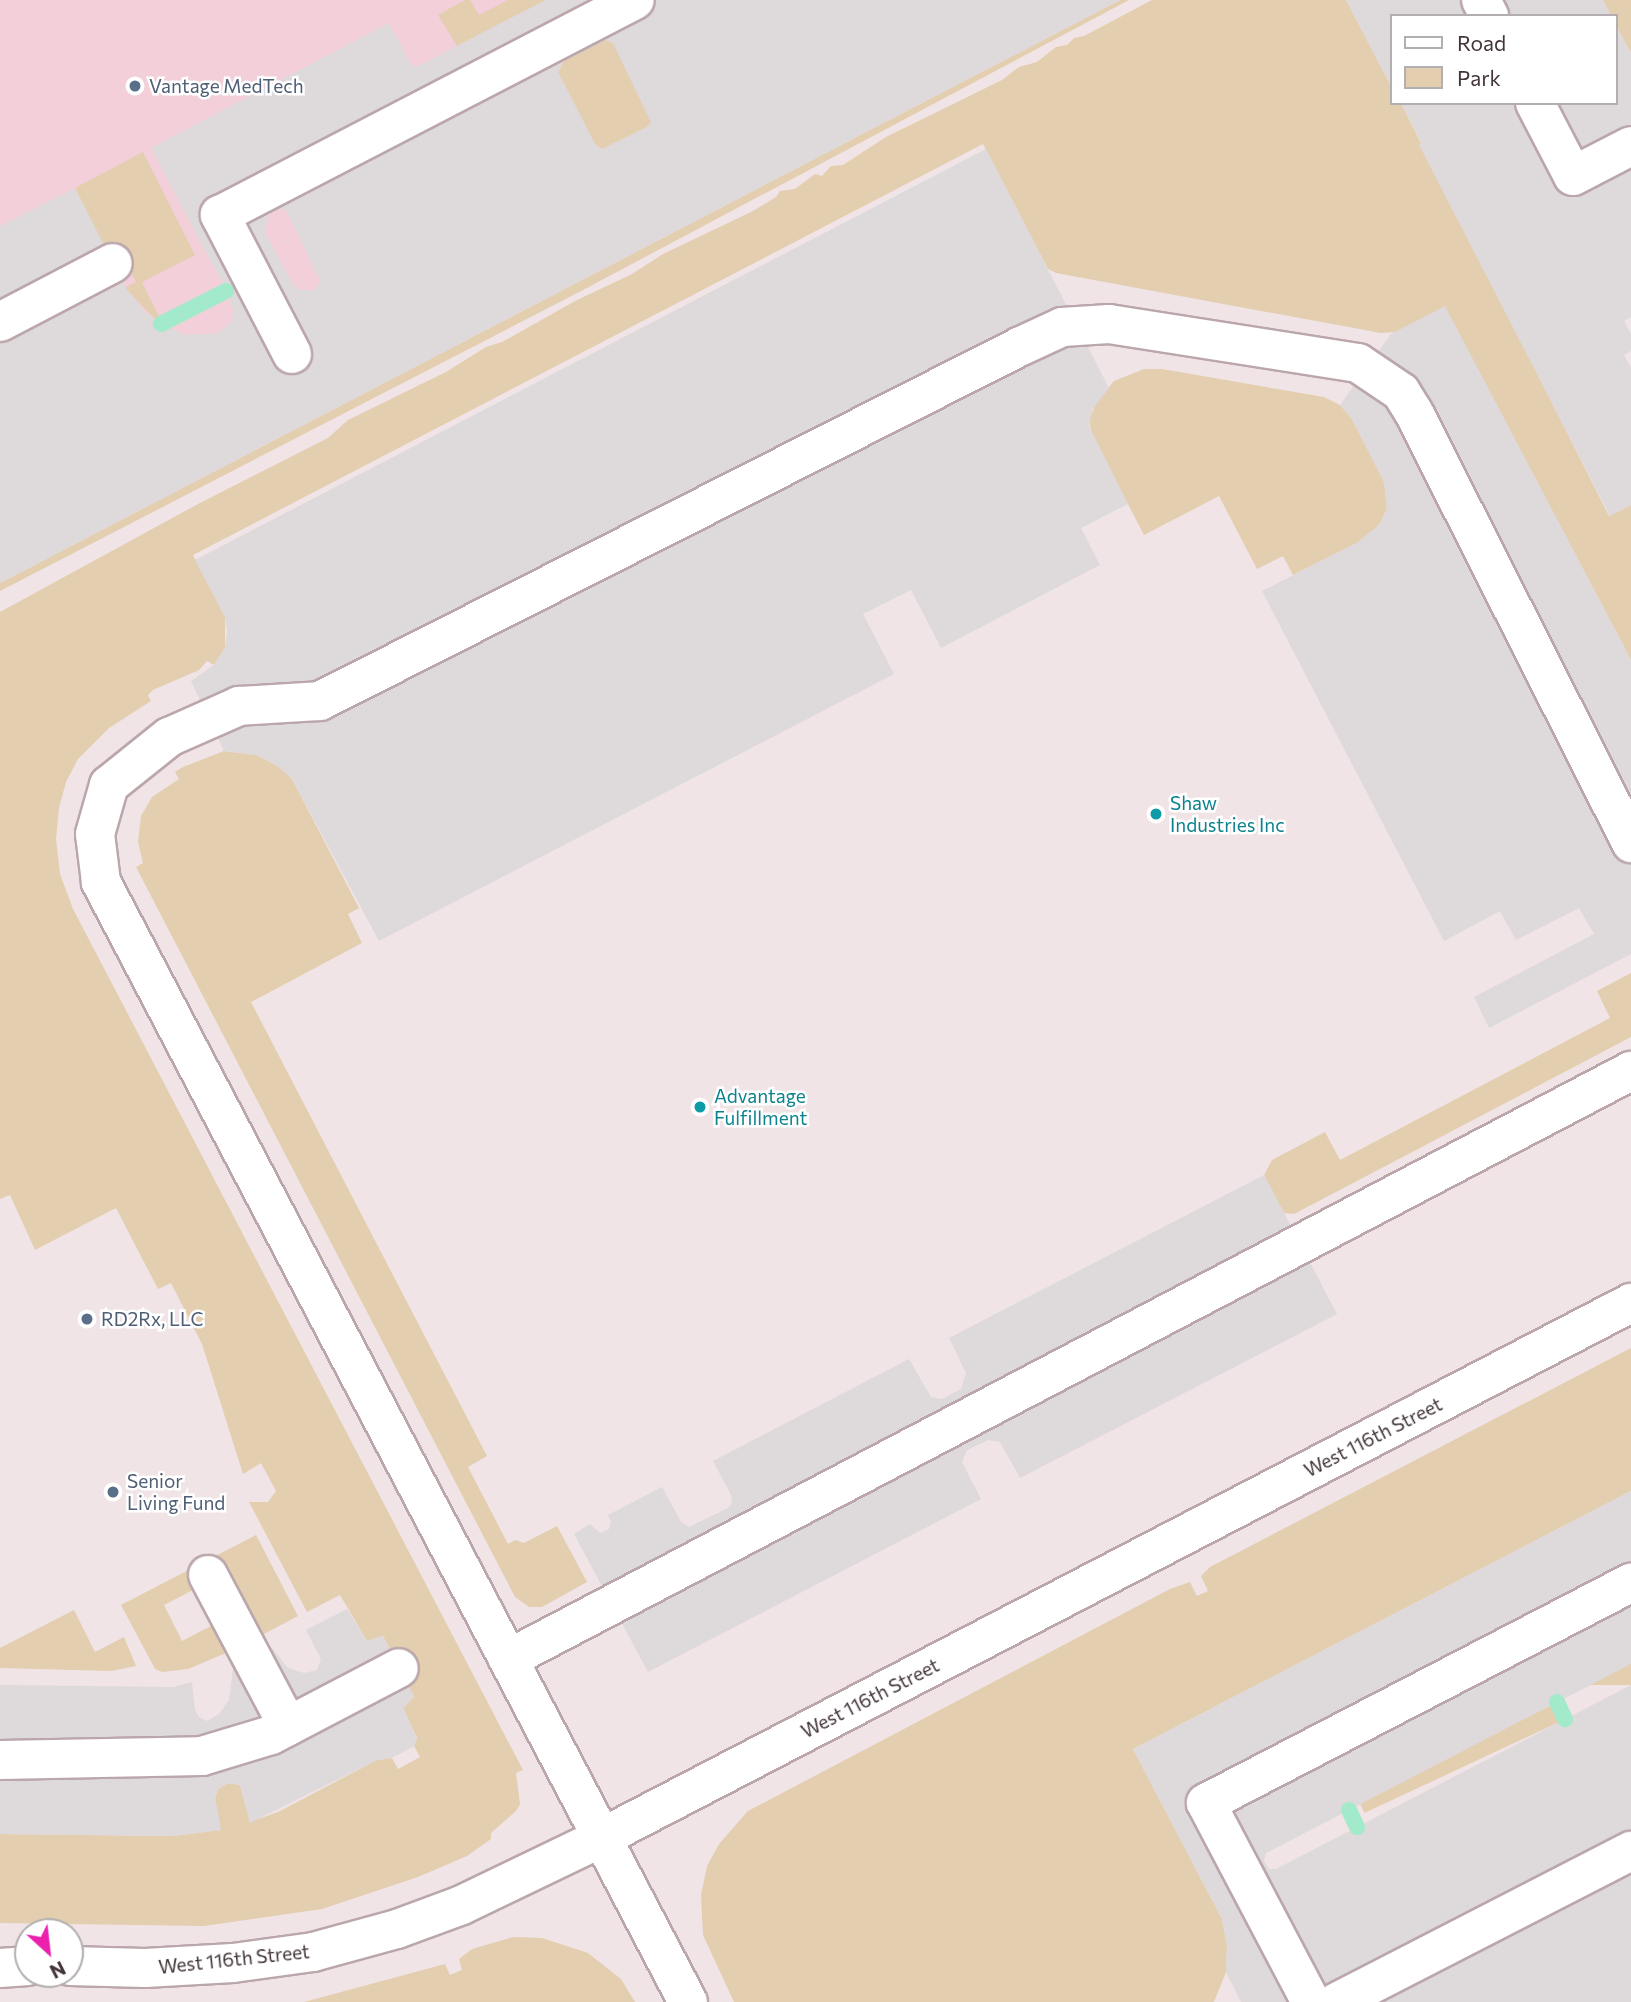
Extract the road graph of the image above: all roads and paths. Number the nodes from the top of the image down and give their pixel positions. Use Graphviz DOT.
graph roads {
  1 [pos="635,0"];
  2 [pos="1536,105"];
  3 [pos="1631,146"];
  4 [pos="113,263"];
  5 [pos="0,322"];
  6 [pos="292,354"];
  7 [pos="1631,843"];
  8 [pos="1631,1071"];
  9 [pos="1631,1303"];
  10 [pos="208,1575"];
  11 [pos="1631,1583"];
  12 [pos="508,1659"];
  13 [pos="399,1668"];
  14 [pos="288,1727"];
  15 [pos="0,1760"];
  16 [pos="601,1838"];
  17 [pos="1631,1851"];
  18 [pos="84,1966"];
  19 [pos="688,2002"];
  20 [pos="1311,2002"];
  21 [pos="1336,2002"];
  1 -- 6 [label="street"];
  2 -- 3 [label="street"];
  4 -- 5 [label="street"];
  7 -- 12 [label="street"];
  8 -- 12 [label="street"];
  9 -- 16 [label="street, West 116th Street"];
  10 -- 14 [label="street"];
  11 -- 20 [label="street"];
  12 -- 16 [label="street"];
  13 -- 14 [label="street"];
  14 -- 15 [label="street"];
  16 -- 18 [label="street, West 116th Street"];
  16 -- 19 [label="street"];
  17 -- 21 [label="street"];
}
